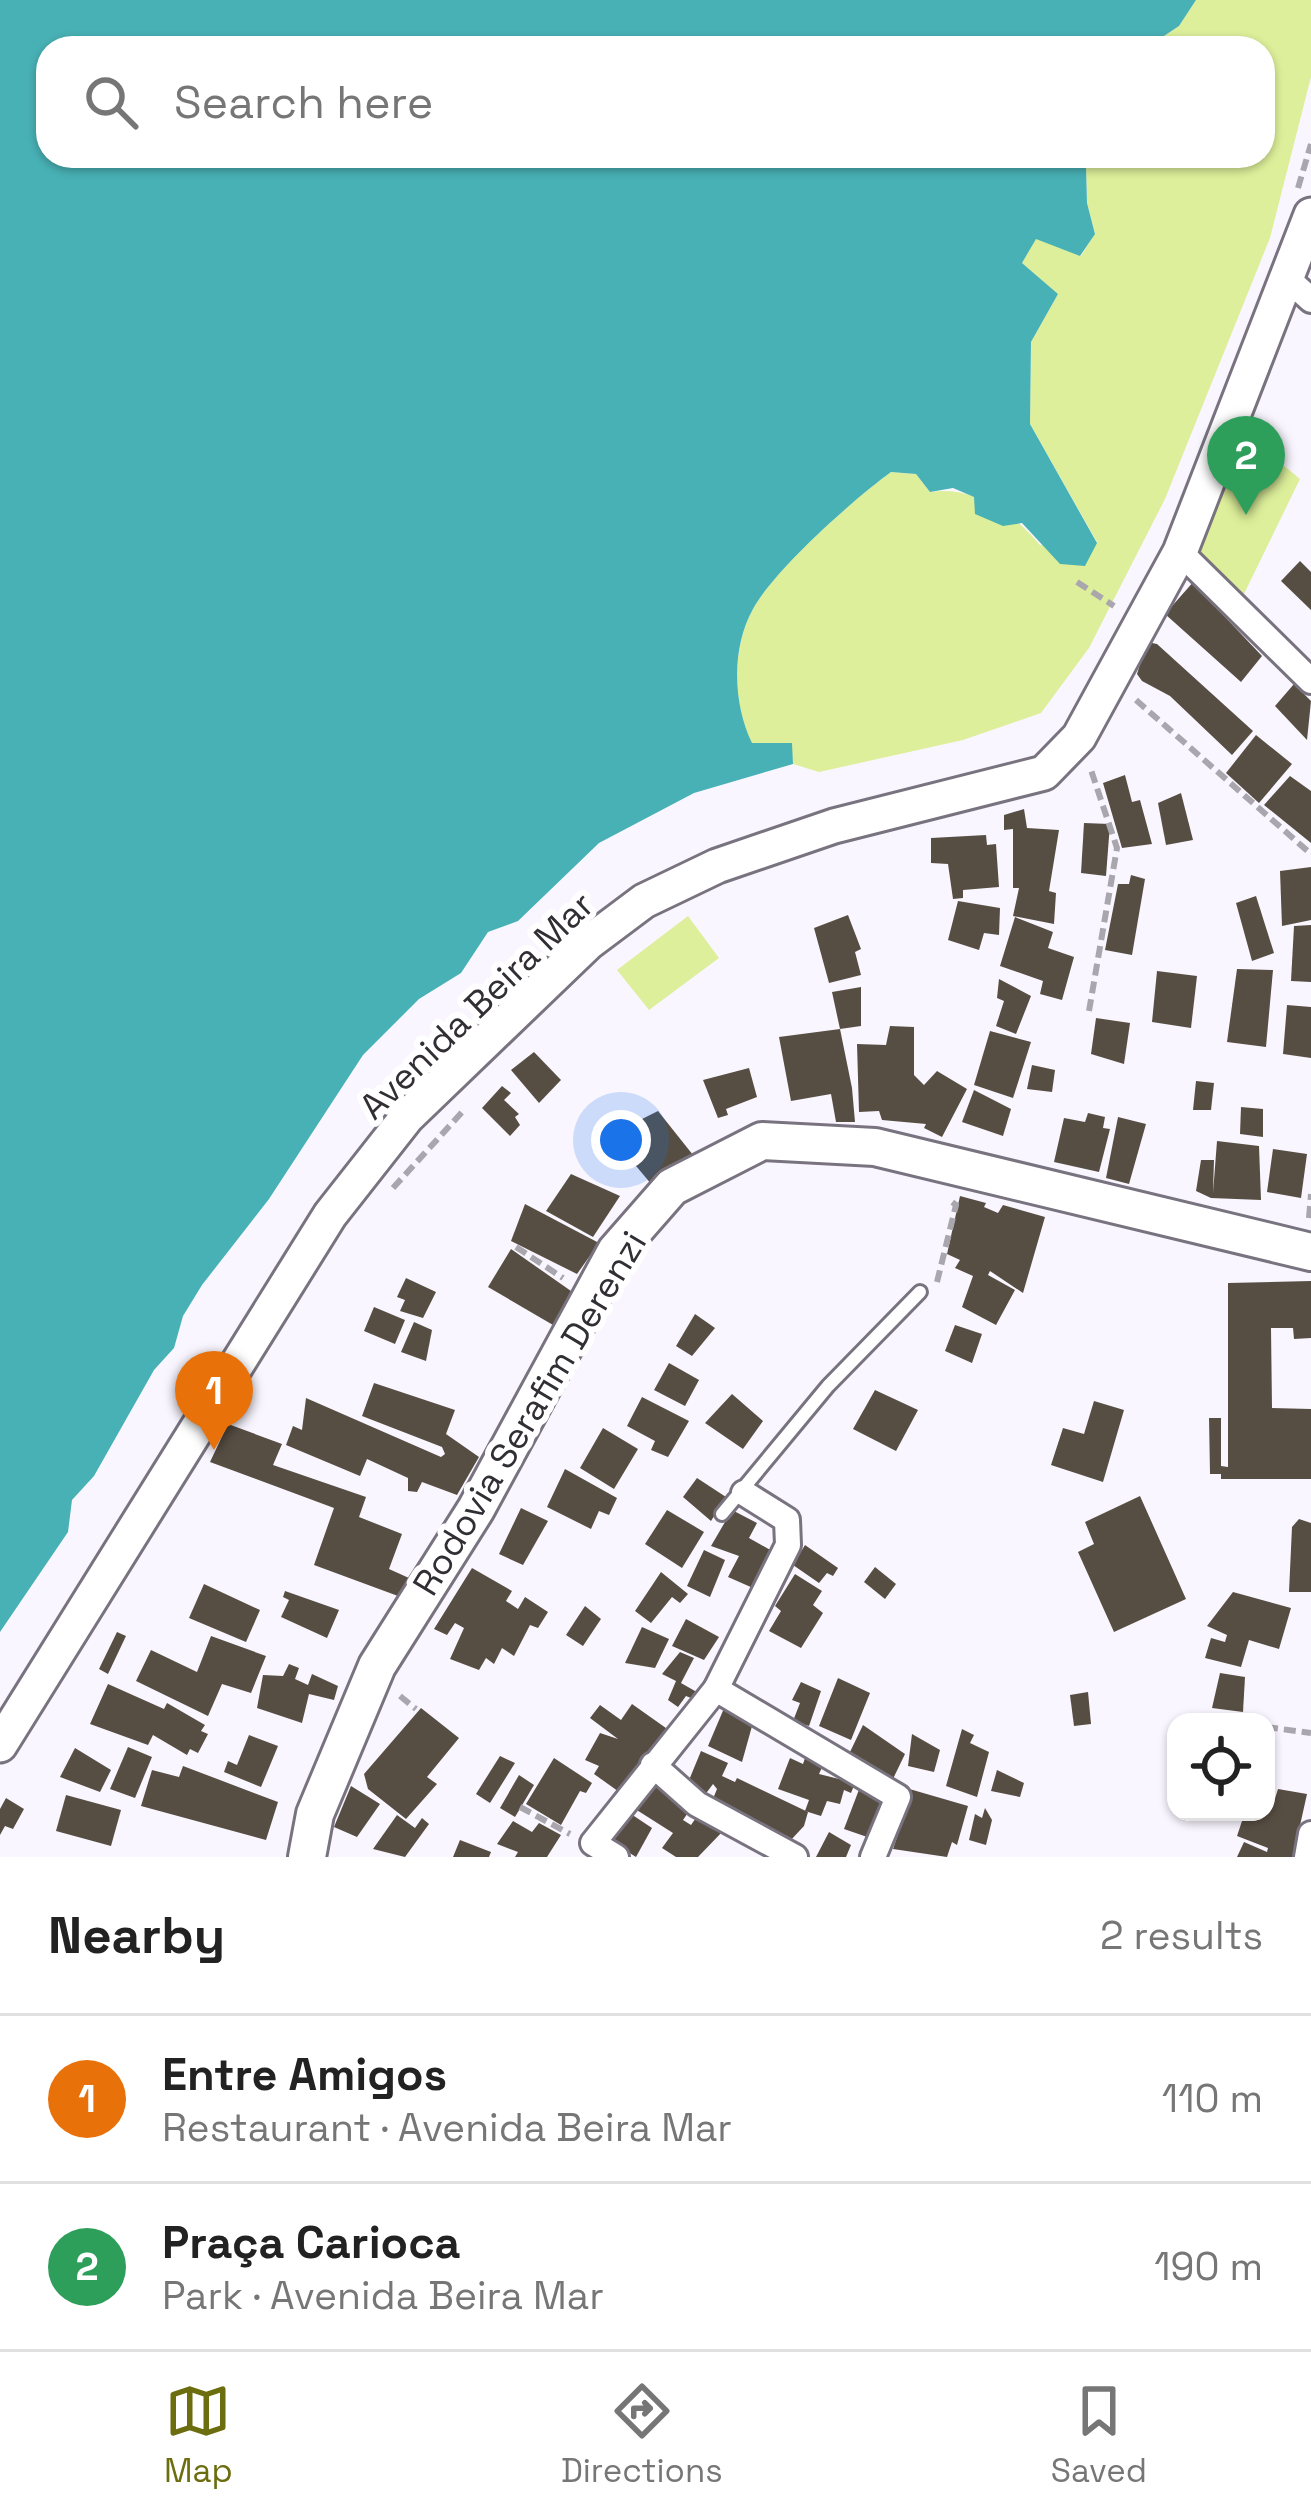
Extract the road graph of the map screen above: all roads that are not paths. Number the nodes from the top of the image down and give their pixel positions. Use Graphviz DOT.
graph roads {
  1 [pos="1302,209"];
  2 [pos="1299,290"];
  3 [pos="1180,552"];
  4 [pos="1311,681"];
  5 [pos="1310,1237"];
  6 [pos="920,1292"];
  7 [pos="744,1493"];
  8 [pos="722,1514"];
  9 [pos="716,1689"];
  10 [pos="0,1745"];
  11 [pos="652,1765"];
  12 [pos="1311,1834"];
  13 [pos="307,1857"];
  14 [pos="616,1857"];
  15 [pos="795,1857"];
  16 [pos="873,1857"];
  17 [pos="1306,1857"];
  1 -- 2 [label="street, Avenida Beira Mar"];
  2 -- 3 [label="street, Avenida Beira Mar"];
  3 -- 4 [label="street"];
  3 -- 10 [label="street, Avenida Beira Mar"];
  5 -- 13 [label="main road, Rodovia Serafim Derenzi"];
  6 -- 7 [label="lane"];
  7 -- 8 [label="lane"];
  7 -- 9 [label="street"];
  9 -- 11 [label="street"];
  9 -- 16 [label="street"];
  11 -- 14 [label="street"];
  11 -- 15 [label="street"];
  12 -- 17 [label="street"];
}
